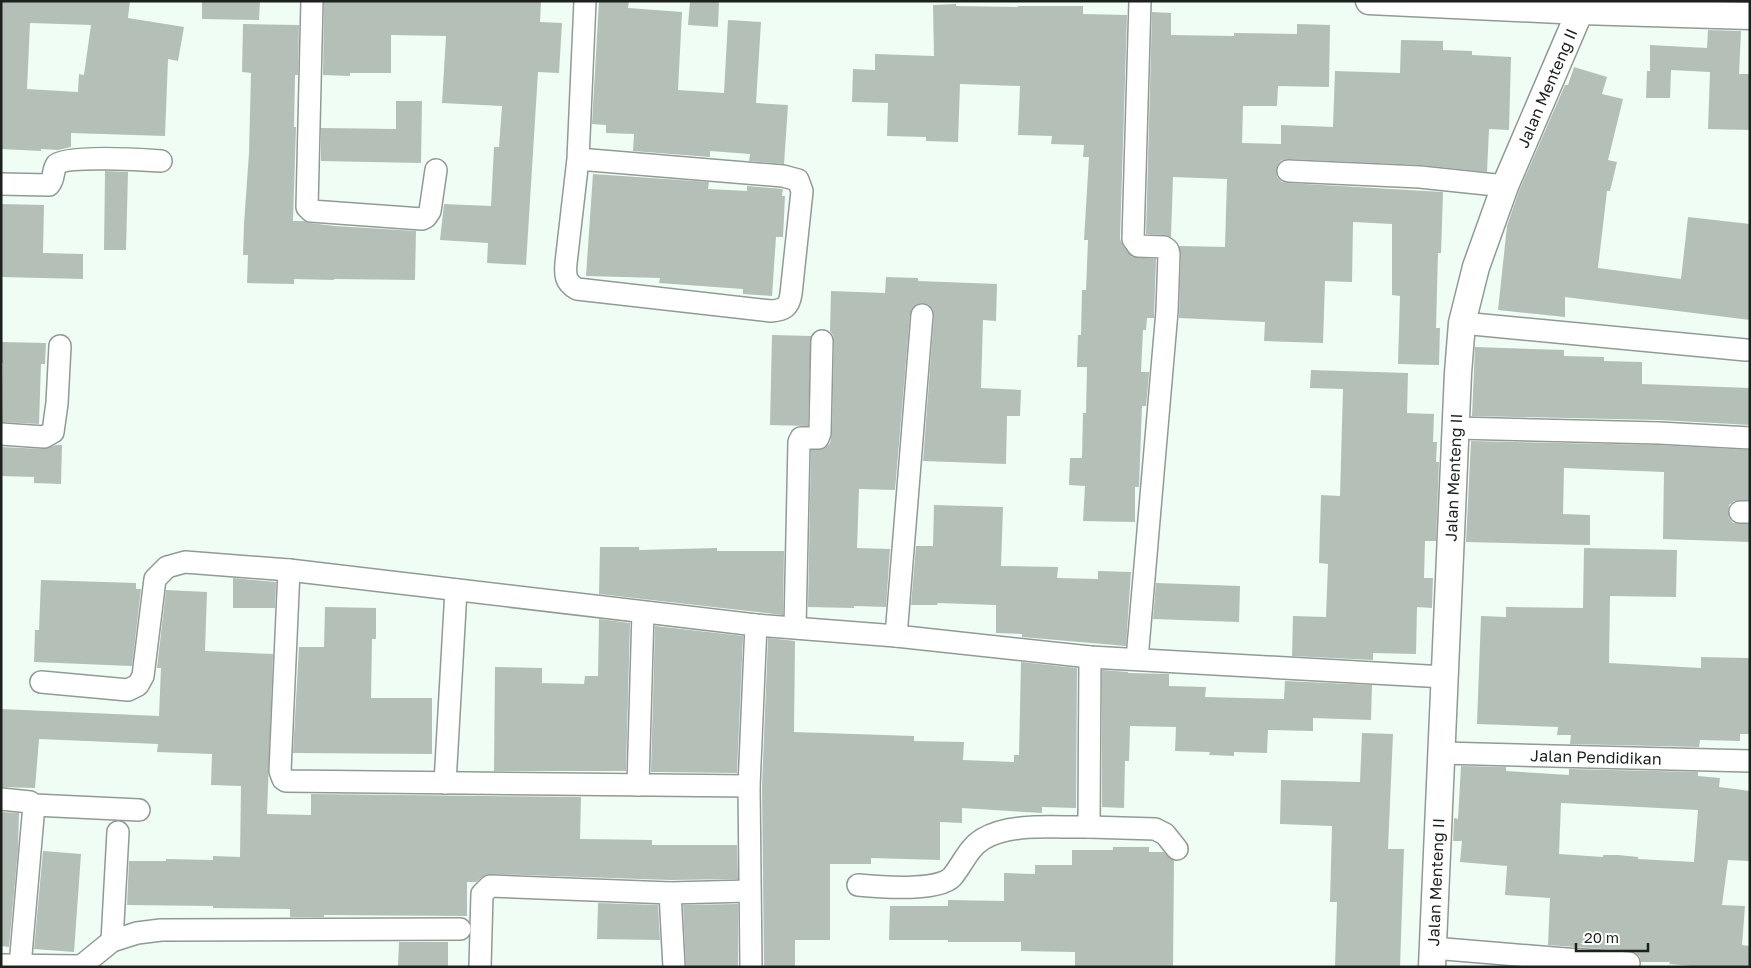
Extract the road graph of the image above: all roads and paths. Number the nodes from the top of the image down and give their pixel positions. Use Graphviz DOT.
graph roads {
  1 [pos="312,1"];
  2 [pos="585,1"];
  3 [pos="1140,1"];
  4 [pos="1369,1"];
  5 [pos="1412,2"];
  6 [pos="1617,7"];
  7 [pos="1580,11"];
  8 [pos="1743,11"];
  9 [pos="578,159"];
  10 [pos="161,161"];
  11 [pos="436,170"];
  12 [pos="1288,171"];
  13 [pos="1,184"];
  14 [pos="1505,186"];
  15 [pos="922,315"];
  16 [pos="1462,323"];
  17 [pos="822,341"];
  18 [pos="60,346"];
  19 [pos="1746,350"];
  20 [pos="1457,428"];
  21 [pos="1,434"];
  22 [pos="1750,438"];
  23 [pos="289,570"];
  24 [pos="456,590"];
  25 [pos="643,612"];
  26 [pos="756,625"];
  27 [pos="795,627"];
  28 [pos="896,636"];
  29 [pos="1090,657"];
  30 [pos="1137,659"];
  31 [pos="1445,677"];
  32 [pos="41,682"];
  33 [pos="1442,753"];
  34 [pos="1750,761"];
  35 [pos="445,783"];
  36 [pos="638,785"];
  37 [pos="749,786"];
  38 [pos="1,799"];
  39 [pos="34,805"];
  40 [pos="140,810"];
  41 [pos="1089,827"];
  42 [pos="118,832"];
  43 [pos="1177,849"];
  44 [pos="858,885"];
  45 [pos="749,891"];
  46 [pos="670,893"];
  47 [pos="460,929"];
  48 [pos="112,941"];
  49 [pos="1433,957"];
  50 [pos="1629,963"];
  51 [pos="11,965"];
  52 [pos="80,966"];
  53 [pos="480,967"];
  54 [pos="674,967"];
  55 [pos="751,967"];
  1 -- 11 [label="street"];
  2 -- 9 [label="street"];
  3 -- 30 [label="street"];
  4 -- 5 [label="street"];
  5 -- 7 [label="street"];
  6 -- 7 [label="street"];
  6 -- 8 [label="street"];
  7 -- 14 [label="street, Jalan Menteng II"];
  9 -- 9 [label="street"];
  10 -- 13 [label="street"];
  12 -- 14 [label="street"];
  14 -- 16 [label="street, Jalan Menteng II"];
  15 -- 28 [label="street"];
  16 -- 19 [label="street"];
  16 -- 20 [label="street, Jalan Menteng II"];
  17 -- 27 [label="street"];
  18 -- 21 [label="street"];
  20 -- 22 [label="street"];
  20 -- 31 [label="street, Jalan Menteng II"];
  23 -- 24 [label="street"];
  23 -- 32 [label="street"];
  23 -- 35 [label="street"];
  24 -- 25 [label="street"];
  24 -- 35 [label="street"];
  25 -- 26 [label="street"];
  25 -- 36 [label="street"];
  26 -- 27 [label="street"];
  26 -- 37 [label="street"];
  27 -- 28 [label="street"];
  28 -- 29 [label="street"];
  29 -- 30 [label="street"];
  29 -- 41 [label="street"];
  30 -- 31 [label="street"];
  31 -- 33 [label="street, Jalan Menteng II"];
  33 -- 34 [label="street, Jalan Pendidikan"];
  33 -- 49 [label="street, Jalan Menteng II"];
  35 -- 36 [label="street"];
  36 -- 37 [label="street"];
  37 -- 45 [label="street"];
  38 -- 39 [label="street"];
  39 -- 40 [label="street"];
  39 -- 51 [label="street"];
  41 -- 43 [label="street"];
  41 -- 44 [label="street"];
  42 -- 48 [label="street"];
  45 -- 46 [label="street"];
  45 -- 55 [label="street"];
  46 -- 53 [label="street"];
  46 -- 54 [label="street"];
  47 -- 48 [label="street"];
  48 -- 52 [label="street"];
  49 -- 50 [label="street"];
  51 -- 52 [label="street"];
}
